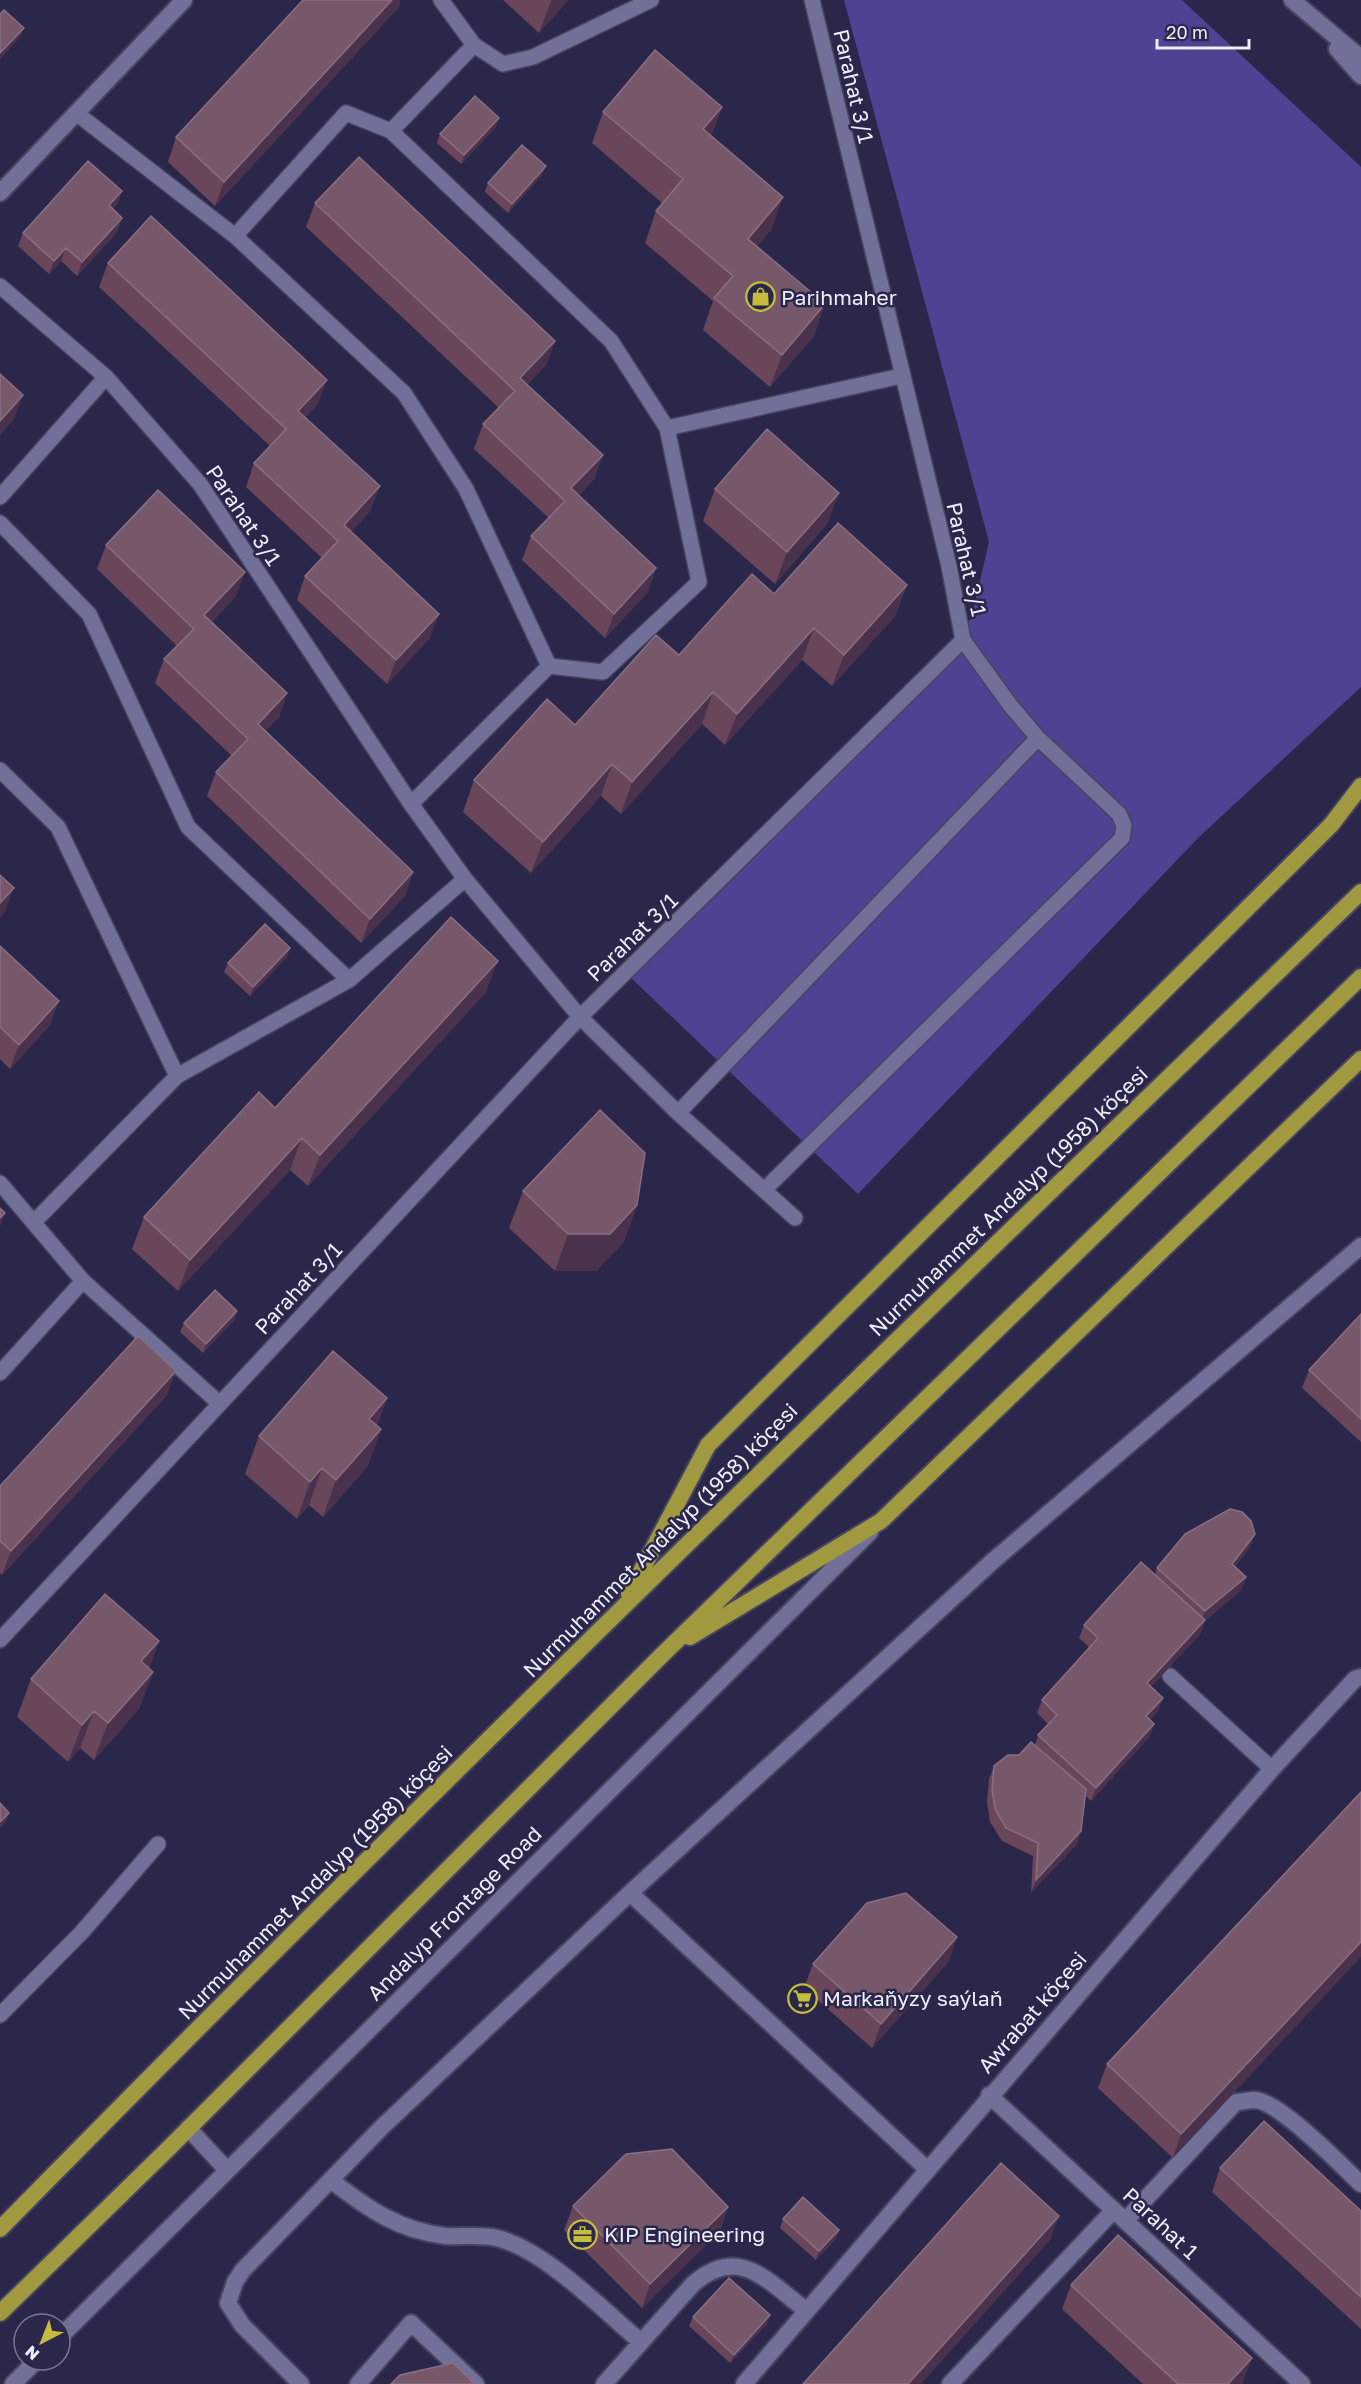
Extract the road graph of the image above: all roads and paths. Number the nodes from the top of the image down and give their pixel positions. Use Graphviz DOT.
graph roads {
  1 [pos="184,0"];
  2 [pos="441,0"];
  3 [pos="651,0"];
  4 [pos="812,0"];
  5 [pos="1297,5"];
  6 [pos="474,45"];
  7 [pos="1361,58"];
  8 [pos="1361,76"];
  9 [pos="76,113"];
  10 [pos="391,131"];
  11 [pos="0,193"];
  12 [pos="235,236"];
  13 [pos="0,286"];
  14 [pos="901,376"];
  15 [pos="106,377"];
  16 [pos="667,428"];
  17 [pos="0,497"];
  18 [pos="0,523"];
  19 [pos="963,640"];
  20 [pos="549,666"];
  21 [pos="1038,738"];
  22 [pos="0,770"];
  23 [pos="1361,786"];
  24 [pos="411,804"];
  25 [pos="465,879"];
  26 [pos="1361,892"];
  27 [pos="1361,977"];
  28 [pos="349,980"];
  29 [pos="580,1017"];
  30 [pos="1361,1059"];
  31 [pos="177,1076"];
  32 [pos="678,1113"];
  33 [pos="0,1183"];
  34 [pos="764,1190"];
  35 [pos="795,1218"];
  36 [pos="34,1222"];
  37 [pos="1361,1246"];
  38 [pos="83,1281"];
  39 [pos="0,1373"];
  40 [pos="219,1403"];
  41 [pos="881,1521"];
  42 [pos="620,1611"];
  43 [pos="0,1640"];
  44 [pos="664,1653"];
  45 [pos="1170,1676"];
  46 [pos="1361,1677"];
  47 [pos="1272,1769"];
  48 [pos="158,1844"];
  49 [pos="630,1893"];
  50 [pos="0,2015"];
  51 [pos="989,2096"];
  52 [pos="188,2128"];
  53 [pos="927,2169"];
  54 [pos="226,2170"];
  55 [pos="332,2181"];
  56 [pos="1361,2184"];
  57 [pos="1119,2216"];
  58 [pos="0,2229"];
  59 [pos="807,2310"];
  60 [pos="0,2313"];
  61 [pos="72,2325"];
  62 [pos="641,2342"];
  63 [pos="25,2372"];
  64 [pos="13,2384"];
  65 [pos="301,2384"];
  66 [pos="358,2384"];
  67 [pos="476,2384"];
  68 [pos="604,2384"];
  69 [pos="744,2384"];
  70 [pos="950,2384"];
  71 [pos="1302,2384"];
  1 -- 9 [label="street"];
  2 -- 6 [label="lane"];
  3 -- 6 [label="lane"];
  4 -- 14 [label="lane, Parahat 3/1"];
  5 -- 7 [label="street"];
  5 -- 8 [label="street"];
  6 -- 10 [label="lane"];
  9 -- 11 [label="street"];
  9 -- 12 [label="lane"];
  10 -- 12 [label="lane"];
  10 -- 16 [label="lane"];
  12 -- 20 [label="lane"];
  13 -- 15 [label="lane, Parahat 3/1"];
  14 -- 16 [label="lane"];
  14 -- 19 [label="lane, Parahat 3/1"];
  15 -- 17 [label="lane"];
  15 -- 24 [label="lane, Parahat 3/1"];
  16 -- 20 [label="lane"];
  18 -- 28 [label="lane"];
  19 -- 21 [label="lane"];
  19 -- 29 [label="lane, Parahat 3/1"];
  20 -- 24 [label="lane"];
  21 -- 32 [label="lane"];
  21 -- 34 [label="lane"];
  22 -- 31 [label="lane"];
  23 -- 42 [label="main road"];
  24 -- 25 [label="lane, Parahat 3/1"];
  25 -- 28 [label="lane"];
  25 -- 29 [label="lane, Parahat 3/1"];
  26 -- 42 [label="main road, Nurmuhammet Andalyp (1958) köçesi"];
  27 -- 44 [label="main road"];
  28 -- 31 [label="lane"];
  29 -- 32 [label="lane, Parahat 3/1"];
  29 -- 40 [label="lane, Parahat 3/1"];
  30 -- 41 [label="main road"];
  31 -- 36 [label="lane"];
  32 -- 34 [label="lane, Parahat 3/1"];
  33 -- 36 [label="lane"];
  34 -- 35 [label="lane, Parahat 3/1"];
  36 -- 38 [label="lane"];
  37 -- 49 [label="street"];
  38 -- 39 [label="lane"];
  38 -- 40 [label="lane"];
  40 -- 43 [label="lane, Parahat 3/1"];
  41 -- 44 [label="main road"];
  41 -- 54 [label="street, Andalyp Frontage Road"];
  42 -- 58 [label="main road, Nurmuhammet Andalyp (1958) köçesi"];
  44 -- 52 [label="main road"];
  45 -- 47 [label="lane"];
  46 -- 47 [label="street, Awrabat köçesi"];
  47 -- 51 [label="street, Awrabat köçesi"];
  48 -- 50 [label="lane"];
  49 -- 53 [label="street"];
  49 -- 55 [label="street"];
  51 -- 53 [label="street, Awrabat köçesi"];
  51 -- 57 [label="street, Parahat 1"];
  52 -- 54 [label="street"];
  52 -- 60 [label="main road"];
  53 -- 59 [label="street, Awrabat köçesi"];
  54 -- 61 [label="street, Andalyp Frontage Road"];
  55 -- 62 [label="street"];
  55 -- 65 [label="street"];
  56 -- 57 [label="street"];
  57 -- 70 [label="street"];
  57 -- 71 [label="street, Parahat 1"];
  59 -- 62 [label="street"];
  59 -- 69 [label="street, Awrabat köçesi"];
  62 -- 68 [label="street"];
  63 -- 64 [label="street"];
  66 -- 67 [label="street"];
}
